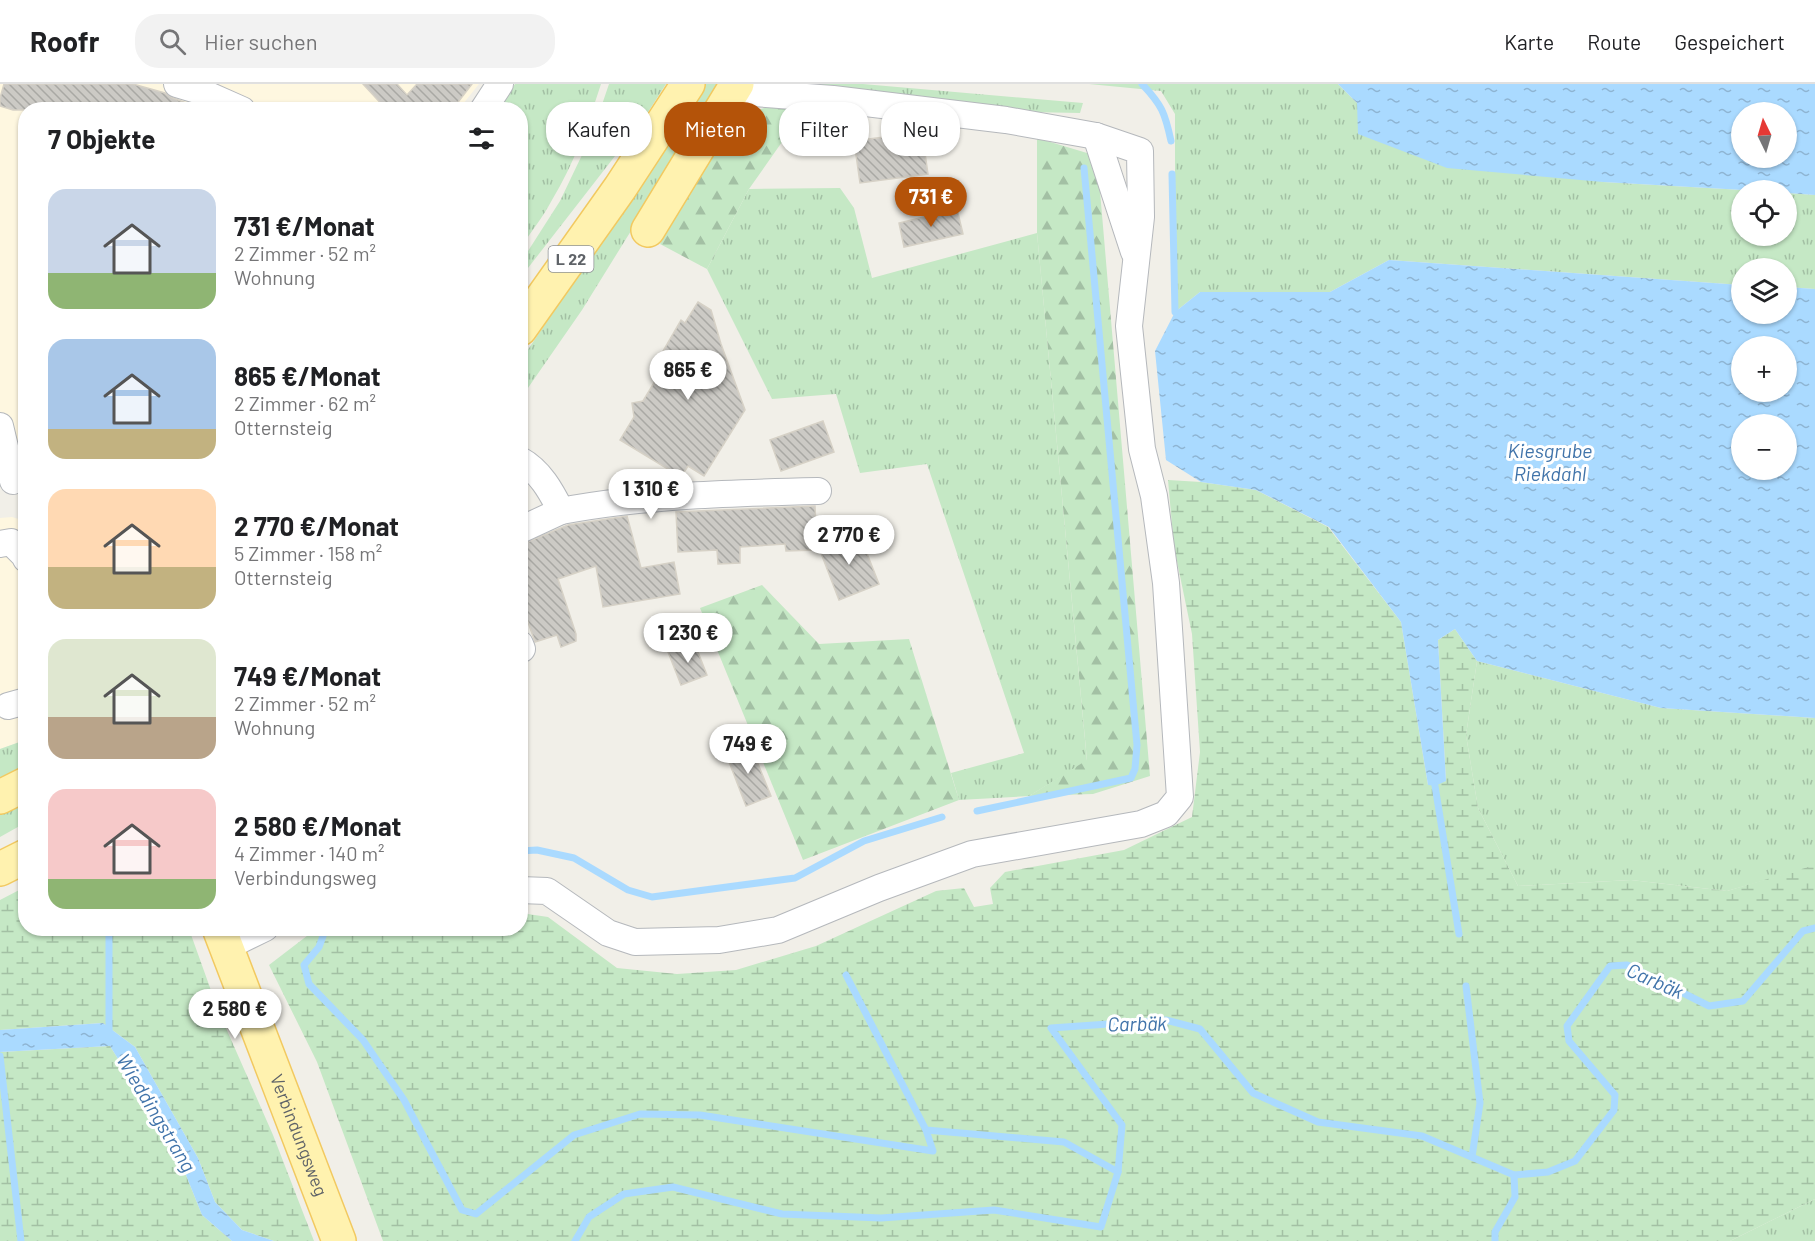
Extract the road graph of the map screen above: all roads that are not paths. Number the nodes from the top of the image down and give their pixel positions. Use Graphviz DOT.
graph roads {
  1 [pos="177,84"];
  2 [pos="500,84"];
  3 [pos="688,84"];
  4 [pos="737,85"];
  5 [pos="224,102"];
  6 [pos="488,102"];
  7 [pos="1096,136"];
  8 [pos="648,230"];
  9 [pos="1136,260"];
  10 [pos="528,318"];
  11 [pos="0,426"];
  12 [pos="528,464"];
  13 [pos="13,482"];
  14 [pos="818,491"];
  15 [pos="561,511"];
  16 [pos="528,526"];
  17 [pos="0,544"];
  18 [pos="18,549"];
  19 [pos="18,788"];
  20 [pos="0,797"];
  21 [pos="18,860"];
  22 [pos="0,869"];
  23 [pos="528,890"];
  24 [pos="222,938"];
  25 [pos="339,1241"];
  1 -- 5 [label="street"];
  2 -- 6 [label="street"];
  3 -- 10 [label="main road, L 22"];
  4 -- 7 [label="street"];
  4 -- 8 [label="main road"];
  7 -- 9 [label="street"];
  7 -- 9 [label="street"];
  9 -- 23 [label="street"];
  11 -- 13 [label="street"];
  12 -- 15 [label="street"];
  14 -- 15 [label="street"];
  15 -- 16 [label="street"];
  17 -- 18 [label="street"];
  19 -- 20 [label="main road"];
  21 -- 22 [label="main road"];
  24 -- 25 [label="main road, Verbindungsweg"];
}
